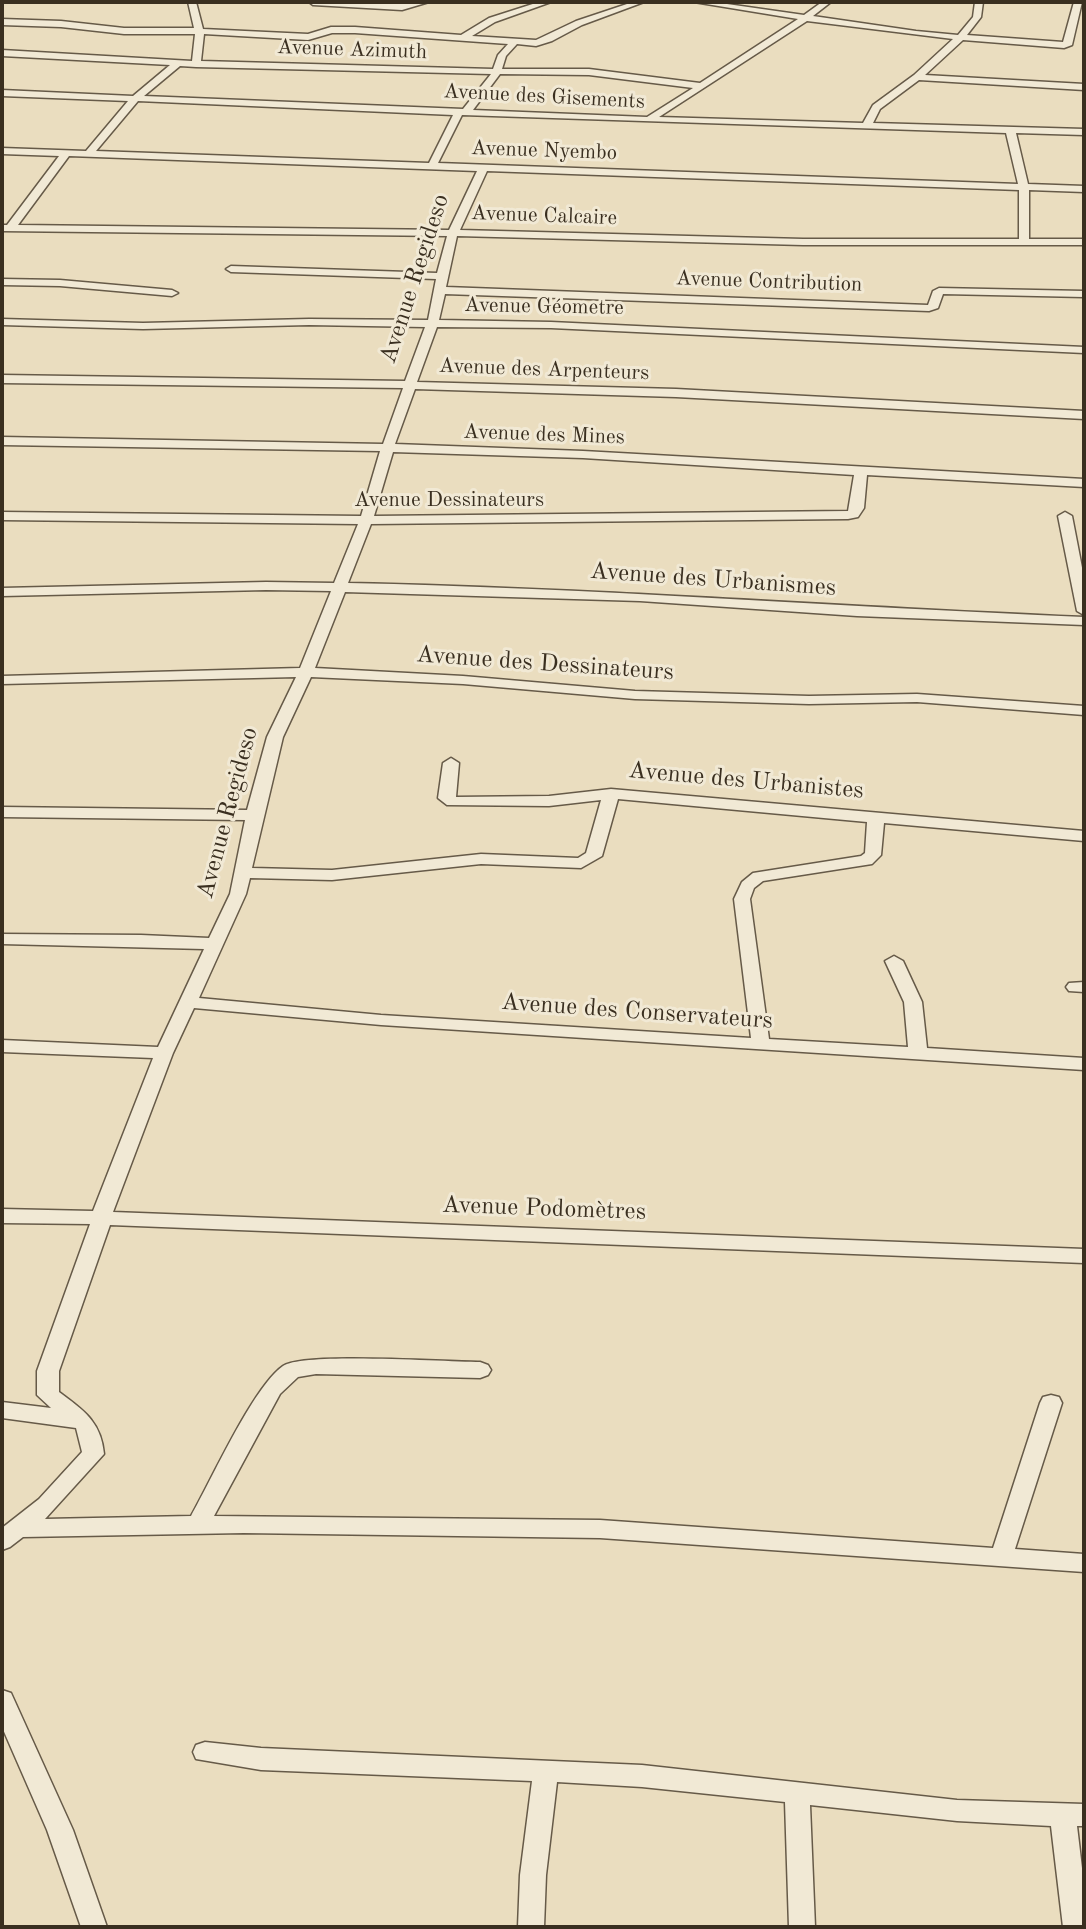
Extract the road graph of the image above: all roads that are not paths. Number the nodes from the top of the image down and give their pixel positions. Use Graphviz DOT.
graph roads {
  1 [pos="191,2"];
  2 [pos="313,2"];
  3 [pos="425,2"];
  4 [pos="547,2"];
  5 [pos="640,2"];
  6 [pos="698,2"];
  7 [pos="827,2"];
  8 [pos="979,2"];
  9 [pos="1078,2"];
  10 [pos="805,19"];
  11 [pos="2,22"];
  12 [pos="198,30"];
  13 [pos="464,37"];
  14 [pos="960,38"];
  15 [pos="514,42"];
  16 [pos="2,53"];
  17 [pos="178,63"];
  18 [pos="196,64"];
  19 [pos="497,72"];
  20 [pos="917,77"];
  21 [pos="701,86"];
  22 [pos="1084,87"];
  23 [pos="2,93"];
  24 [pos="134,100"];
  25 [pos="463,111"];
  26 [pos="649,120"];
  27 [pos="867,125"];
  28 [pos="1010,129"];
  29 [pos="1084,132"];
  30 [pos="2,151"];
  31 [pos="66,153"];
  32 [pos="89,154"];
  33 [pos="432,166"];
  34 [pos="483,168"];
  35 [pos="1024,187"];
  36 [pos="1084,189"];
  37 [pos="6,228"];
  38 [pos="453,233"];
  39 [pos="1024,241"];
  40 [pos="1084,242"];
  41 [pos="232,269"];
  42 [pos="2,282"];
  43 [pos="441,283"];
  44 [pos="172,293"];
  45 [pos="1084,294"];
  46 [pos="2,321"];
  47 [pos="432,324"];
  48 [pos="1084,350"];
  49 [pos="2,379"];
  50 [pos="409,385"];
  51 [pos="1084,415"];
  52 [pos="2,441"];
  53 [pos="387,449"];
  54 [pos="861,472"];
  55 [pos="1084,483"];
  56 [pos="2,516"];
  57 [pos="1065,516"];
  58 [pos="366,521"];
  59 [pos="340,587"];
  60 [pos="2,592"];
  61 [pos="1084,611"];
  62 [pos="1084,621"];
  63 [pos="306,672"];
  64 [pos="2,680"];
  65 [pos="1084,711"];
  66 [pos="451,763"];
  67 [pos="611,794"];
  68 [pos="2,812"];
  69 [pos="254,815"];
  70 [pos="877,816"];
  71 [pos="1084,836"];
  72 [pos="244,873"];
  73 [pos="2,939"];
  74 [pos="215,944"];
  75 [pos="894,961"];
  76 [pos="187,1002"];
  77 [pos="761,1045"];
  78 [pos="2,1046"];
  79 [pos="163,1052"];
  80 [pos="918,1055"];
  81 [pos="1084,1064"];
  82 [pos="2,1216"];
  83 [pos="103,1218"];
  84 [pos="1084,1256"];
  85 [pos="480,1370"];
  86 [pos="1051,1403"];
  87 [pos="2,1410"];
  88 [pos="85,1421"];
  89 [pos="198,1525"];
  90 [pos="21,1528"];
  91 [pos="2,1541"];
  92 [pos="1001,1557"];
  93 [pos="1084,1563"];
  94 [pos="2,1700"];
  95 [pos="205,1752"];
  96 [pos="546,1771"];
  97 [pos="797,1793"];
  98 [pos="1074,1815"];
  99 [pos="94,1927"];
  100 [pos="531,1927"];
  101 [pos="802,1927"];
  102 [pos="1076,1927"];
  1 -- 12 [label="street"];
  2 -- 3 [label="street"];
  4 -- 13 [label="street"];
  5 -- 15 [label="street"];
  6 -- 10 [label="street"];
  7 -- 10 [label="street"];
  8 -- 14 [label="street"];
  9 -- 14 [label="street"];
  10 -- 14 [label="street"];
  10 -- 21 [label="street"];
  11 -- 12 [label="street"];
  12 -- 13 [label="street"];
  12 -- 18 [label="street"];
  13 -- 15 [label="street"];
  14 -- 20 [label="street"];
  15 -- 19 [label="street"];
  16 -- 17 [label="street, Avenue Azimuth"];
  17 -- 18 [label="street, Avenue Azimuth"];
  17 -- 24 [label="street"];
  18 -- 19 [label="street, Avenue Azimuth"];
  19 -- 21 [label="street, Avenue Azimuth"];
  19 -- 25 [label="street"];
  20 -- 22 [label="street"];
  20 -- 27 [label="street"];
  21 -- 26 [label="street"];
  23 -- 24 [label="street, Avenue des Gisements"];
  24 -- 25 [label="street, Avenue des Gisements"];
  24 -- 32 [label="street"];
  25 -- 26 [label="street, Avenue des Gisements"];
  25 -- 33 [label="street"];
  26 -- 27 [label="street, Avenue des Gisements"];
  27 -- 28 [label="street, Avenue des Gisements"];
  28 -- 29 [label="street, Avenue des Gisements"];
  28 -- 35 [label="street"];
  30 -- 31 [label="street, Avenue Nyembo"];
  31 -- 32 [label="street, Avenue Nyembo"];
  31 -- 37 [label="street"];
  32 -- 33 [label="street, Avenue Nyembo"];
  33 -- 34 [label="street, Avenue Nyembo"];
  34 -- 35 [label="street, Avenue Nyembo"];
  34 -- 38 [label="street, Avenue Regideso"];
  35 -- 36 [label="street, Avenue Nyembo"];
  35 -- 39 [label="street"];
  37 -- 38 [label="street, Avenue Calcaire"];
  38 -- 39 [label="street, Avenue Calcaire"];
  38 -- 43 [label="street, Avenue Regideso"];
  39 -- 40 [label="street, Avenue Calcaire"];
  41 -- 43 [label="street"];
  42 -- 44 [label="street"];
  43 -- 45 [label="street, Avenue Contribution"];
  43 -- 47 [label="street, Avenue Regideso"];
  46 -- 47 [label="street, Avenue Géometre"];
  47 -- 48 [label="street, Avenue Géometre"];
  47 -- 50 [label="street, Avenue Regideso"];
  49 -- 50 [label="street, Avenue des Arpenteurs"];
  50 -- 51 [label="street, Avenue des Arpenteurs"];
  50 -- 53 [label="street, Avenue Regideso"];
  52 -- 53 [label="street, Avenue des Mines"];
  53 -- 54 [label="street, Avenue des Mines"];
  53 -- 58 [label="street, Avenue Regideso"];
  54 -- 55 [label="street, Avenue des Mines"];
  54 -- 58 [label="street, Avenue Dessinateurs"];
  56 -- 58 [label="street, Avenue Dessinateurs"];
  57 -- 61 [label="street"];
  58 -- 59 [label="street, Avenue Regideso"];
  59 -- 60 [label="street"];
  59 -- 62 [label="street, Avenue des Urbanismes"];
  59 -- 63 [label="street, Avenue Regideso"];
  63 -- 64 [label="street, Avenue des Dessinateurs"];
  63 -- 65 [label="street, Avenue des Dessinateurs"];
  63 -- 69 [label="street, Avenue Regideso"];
  66 -- 67 [label="street"];
  67 -- 70 [label="street, Avenue des Urbanistes"];
  67 -- 72 [label="street, Avenue des Urbanistes"];
  68 -- 69 [label="street"];
  69 -- 72 [label="street, Avenue Regideso"];
  70 -- 71 [label="street, Avenue des Urbanistes"];
  70 -- 77 [label="street"];
  72 -- 74 [label="street, Avenue Regideso"];
  73 -- 74 [label="street"];
  74 -- 76 [label="street, Avenue Regideso"];
  75 -- 80 [label="street"];
  76 -- 77 [label="street, Avenue des Conservateurs"];
  76 -- 79 [label="street, Avenue Regideso"];
  77 -- 80 [label="street, Avenue des Conservateurs"];
  78 -- 79 [label="street"];
  79 -- 83 [label="street, Avenue Regideso"];
  80 -- 81 [label="street, Avenue des Conservateurs"];
  82 -- 83 [label="street, Avenue Podomètres"];
  83 -- 84 [label="street, Avenue Podomètres"];
  83 -- 88 [label="street, Avenue Regideso"];
  85 -- 89 [label="street"];
  86 -- 92 [label="street"];
  87 -- 88 [label="street"];
  88 -- 90 [label="street"];
  89 -- 90 [label="street"];
  89 -- 92 [label="street"];
  90 -- 91 [label="street"];
  92 -- 93 [label="street"];
  94 -- 99 [label="street"];
  95 -- 96 [label="street"];
  96 -- 97 [label="street"];
  96 -- 100 [label="street"];
  97 -- 98 [label="street"];
  97 -- 101 [label="street"];
  98 -- 102 [label="street"];
}
